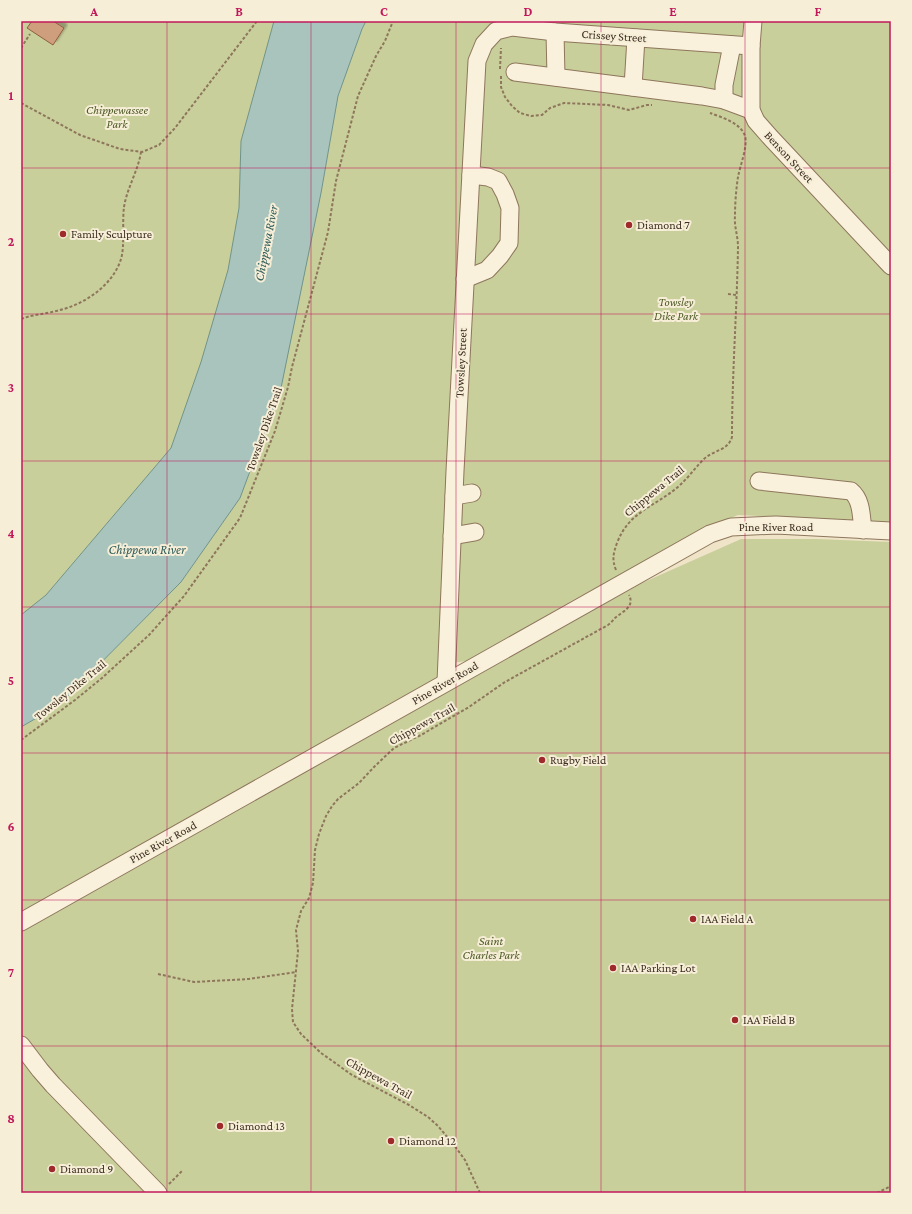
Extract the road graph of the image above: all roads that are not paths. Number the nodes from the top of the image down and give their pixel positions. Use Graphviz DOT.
graph roads {
  1 [pos="753,21"];
  2 [pos="555,32"];
  3 [pos="636,38"];
  4 [pos="484,44"];
  5 [pos="732,45"];
  6 [pos="751,46"];
  7 [pos="515,72"];
  8 [pos="556,77"];
  9 [pos="633,87"];
  10 [pos="724,100"];
  11 [pos="751,110"];
  12 [pos="471,175"];
  13 [pos="891,266"];
  14 [pos="465,279"];
  15 [pos="759,481"];
  16 [pos="472,493"];
  17 [pos="454,496"];
  18 [pos="863,530"];
  19 [pos="891,531"];
  20 [pos="475,532"];
  21 [pos="452,536"];
  22 [pos="446,682"];
  23 [pos="21,922"];
  24 [pos="21,1045"];
  25 [pos="162,1190"];
  1 -- 6 [label="street"];
  2 -- 3 [label="street, Crissey Street"];
  2 -- 4 [label="street, Crissey Street"];
  2 -- 8 [label="street"];
  3 -- 5 [label="street, Crissey Street"];
  3 -- 9 [label="street"];
  4 -- 12 [label="street, Towsley Street"];
  5 -- 6 [label="street, Crissey Street"];
  5 -- 10 [label="street"];
  6 -- 11 [label="street"];
  7 -- 8 [label="street"];
  8 -- 9 [label="street"];
  9 -- 10 [label="street"];
  10 -- 11 [label="street"];
  11 -- 13 [label="street, Benson Street"];
  12 -- 14 [label="street, Towsley Street"];
  12 -- 14 [label="street"];
  14 -- 17 [label="street, Towsley Street"];
  15 -- 18 [label="street"];
  16 -- 17 [label="street"];
  17 -- 21 [label="street, Towsley Street"];
  18 -- 19 [label="street, Pine River Road"];
  18 -- 22 [label="street, Pine River Road"];
  20 -- 21 [label="street"];
  21 -- 22 [label="street, Towsley Street"];
  22 -- 23 [label="street, Pine River Road"];
  24 -- 25 [label="street"];
}
